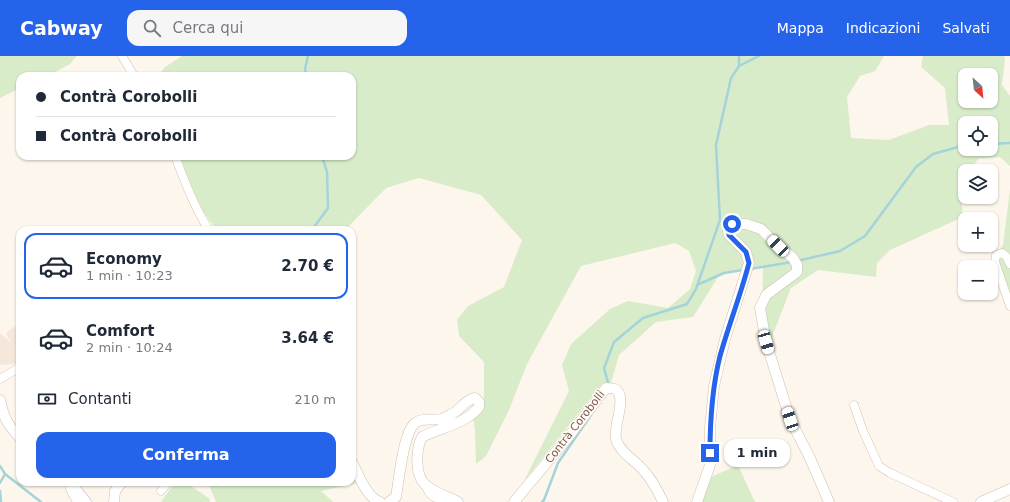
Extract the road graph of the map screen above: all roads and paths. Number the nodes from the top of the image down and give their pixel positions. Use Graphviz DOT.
graph roads {
  1 [pos="122,56"];
  2 [pos="132,72"];
  3 [pos="176,160"];
  4 [pos="206,226"];
  5 [pos="1010,264"];
  6 [pos="1010,306"];
  7 [pos="16,369"];
  8 [pos="0,379"];
  9 [pos="0,400"];
  10 [pos="854,406"];
  11 [pos="16,434"];
  12 [pos="356,470"];
  13 [pos="70,486"];
  14 [pos="73,486"];
  15 [pos="119,486"];
  16 [pos="165,486"];
  17 [pos="426,486"];
  18 [pos="1010,489"];
  19 [pos="161,492"];
  20 [pos="77,502"];
  21 [pos="86,502"];
  22 [pos="114,502"];
  23 [pos="380,502"];
  24 [pos="389,502"];
  25 [pos="443,502"];
  26 [pos="458,502"];
  27 [pos="514,502"];
  28 [pos="664,502"];
  29 [pos="697,502"];
  30 [pos="829,502"];
  31 [pos="953,502"];
  32 [pos="981,502"];
  1 -- 2 [label="street"];
  3 -- 4 [label="street"];
  5 -- 6 [label="street"];
  7 -- 8 [label="street"];
  9 -- 11 [label="street"];
  10 -- 31 [label="street"];
  12 -- 23 [label="street"];
  13 -- 20 [label="street"];
  14 -- 21 [label="street"];
  15 -- 22 [label="street"];
  16 -- 19 [label="street"];
  17 -- 24 [label="street"];
  17 -- 25 [label="street"];
  17 -- 26 [label="street"];
  18 -- 32 [label="street"];
  27 -- 28 [label="street, Contrà Corobolli"];
  29 -- 30 [label="street"];
}
